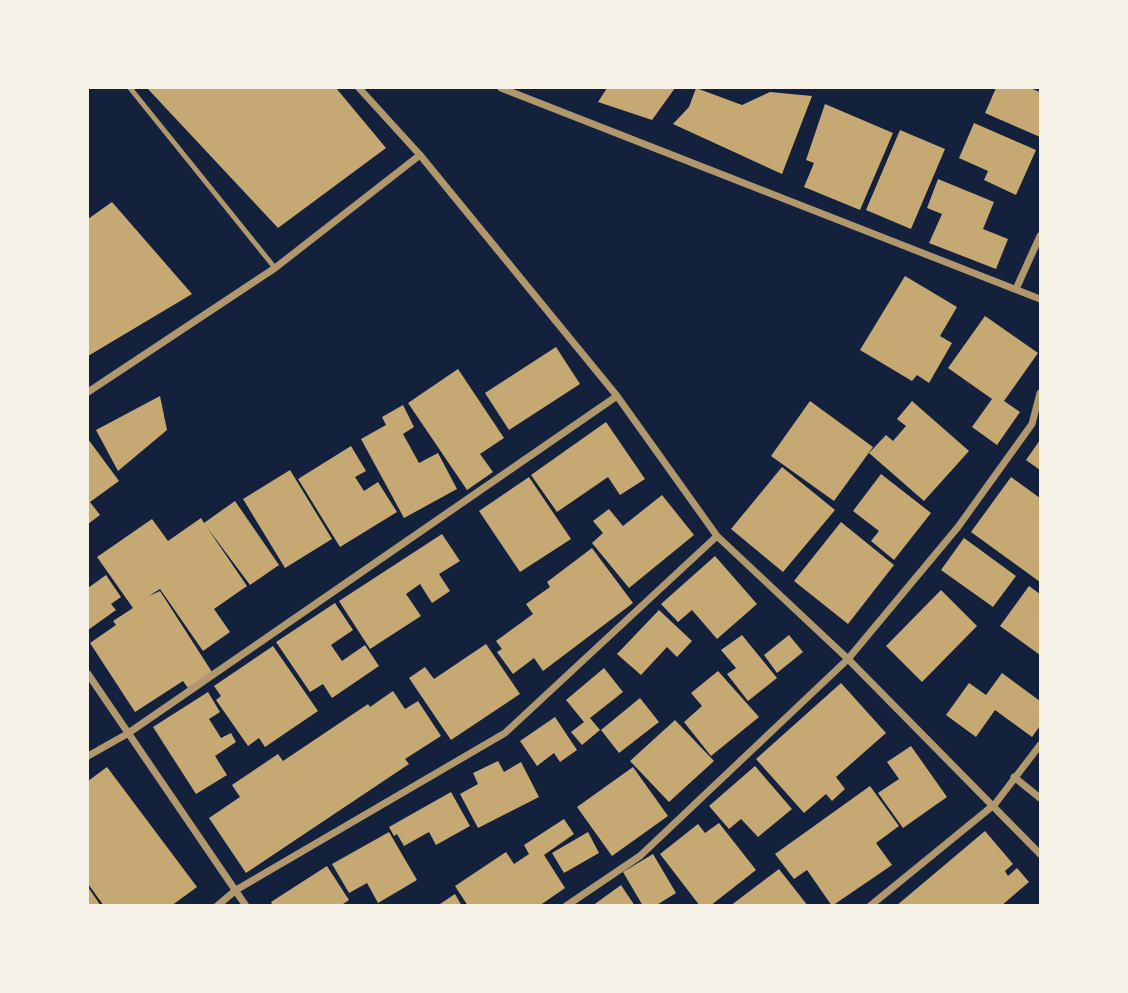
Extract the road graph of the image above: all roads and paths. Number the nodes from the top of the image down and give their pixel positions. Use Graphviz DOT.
graph roads {
  1 [pos="130,88"];
  2 [pos="359,88"];
  3 [pos="501,88"];
  4 [pos="420,155"];
  5 [pos="1041,236"];
  6 [pos="275,268"];
  7 [pos="1016,289"];
  8 [pos="1041,299"];
  9 [pos="88,392"];
  10 [pos="1041,393"];
  11 [pos="617,396"];
  12 [pos="717,536"];
  13 [pos="848,659"];
  14 [pos="88,674"];
  15 [pos="127,734"];
  16 [pos="1041,745"];
  17 [pos="88,756"];
  18 [pos="1014,777"];
  19 [pos="1041,799"];
  20 [pos="995,804"];
  21 [pos="1041,854"];
  22 [pos="236,890"];
  23 [pos="217,905"];
  24 [pos="246,905"];
  25 [pos="566,905"];
  26 [pos="870,905"];
  1 -- 6 [label="lane"];
  2 -- 4 [label="street"];
  3 -- 7 [label="street"];
  4 -- 6 [label="street"];
  4 -- 11 [label="street"];
  5 -- 7 [label="street"];
  6 -- 9 [label="street"];
  7 -- 8 [label="street"];
  10 -- 13 [label="street"];
  11 -- 12 [label="street"];
  11 -- 15 [label="street"];
  12 -- 13 [label="street"];
  12 -- 22 [label="street"];
  13 -- 20 [label="street"];
  13 -- 25 [label="street"];
  14 -- 15 [label="street"];
  15 -- 17 [label="street"];
  15 -- 22 [label="street"];
  16 -- 18 [label="street"];
  18 -- 19 [label="street"];
  18 -- 20 [label="street"];
  20 -- 21 [label="street"];
  20 -- 26 [label="street"];
  22 -- 23 [label="street"];
  22 -- 24 [label="street"];
}
